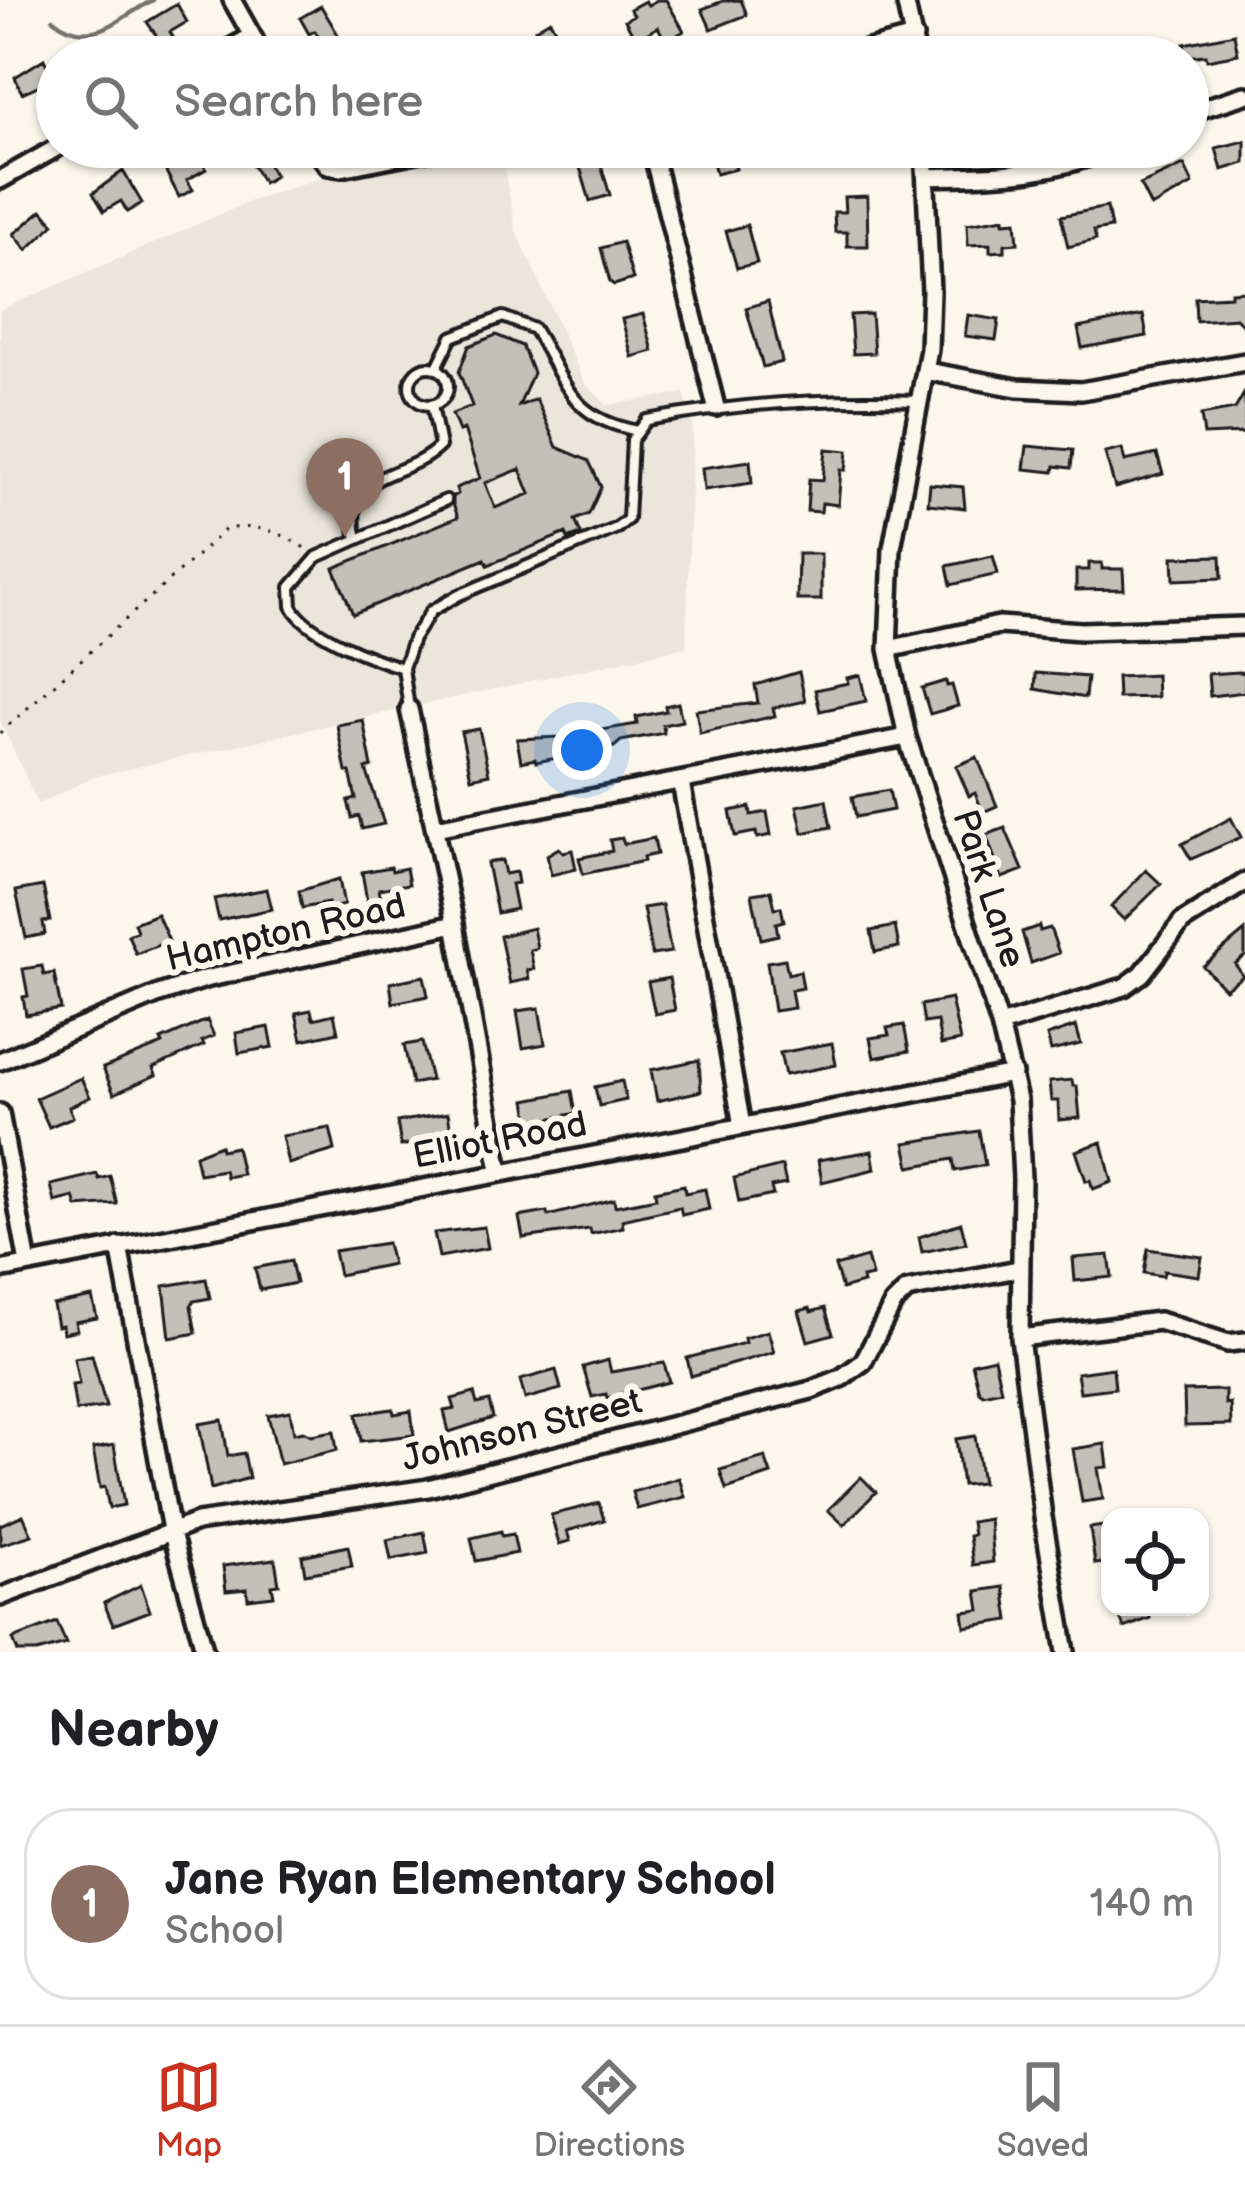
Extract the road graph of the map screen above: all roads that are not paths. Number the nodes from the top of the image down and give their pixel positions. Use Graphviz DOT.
graph roads {
  1 [pos="232,0"];
  2 [pos="905,0"];
  3 [pos="252,36"];
  4 [pos="914,36"];
  5 [pos="1245,95"];
  6 [pos="1209,106"];
  7 [pos="36,160"];
  8 [pos="656,168"];
  9 [pos="926,168"];
  10 [pos="1064,168"];
  11 [pos="926,178"];
  12 [pos="0,180"];
  13 [pos="1245,362"];
  14 [pos="436,369"];
  15 [pos="926,371"];
  16 [pos="921,401"];
  17 [pos="432,405"];
  18 [pos="716,407"];
  19 [pos="638,431"];
  20 [pos="446,500"];
  21 [pos="357,539"];
  22 [pos="1245,626"];
  23 [pos="887,649"];
  24 [pos="403,668"];
  25 [pos="409,709"];
  26 [pos="907,737"];
  27 [pos="681,782"];
  28 [pos="435,828"];
  29 [pos="1245,882"];
  30 [pos="455,924"];
  31 [pos="1000,1025"];
  32 [pos="0,1061"];
  33 [pos="1013,1074"];
  34 [pos="0,1113"];
  35 [pos="742,1126"];
  36 [pos="500,1172"];
  37 [pos="119,1246"];
  38 [pos="28,1264"];
  39 [pos="1018,1269"];
  40 [pos="0,1270"];
  41 [pos="1020,1338"];
  42 [pos="1245,1341"];
  43 [pos="171,1530"];
  44 [pos="0,1597"];
  45 [pos="205,1652"];
  46 [pos="1066,1652"];
  1 -- 3 [label="street"];
  2 -- 4 [label="street"];
  5 -- 6 [label="street"];
  7 -- 12 [label="street"];
  8 -- 18 [label="street"];
  9 -- 11 [label="street, Park Lane"];
  10 -- 11 [label="street"];
  11 -- 15 [label="street, Park Lane"];
  13 -- 15 [label="street"];
  14 -- 17 [label="lane"];
  14 -- 17 [label="lane"];
  14 -- 19 [label="lane"];
  15 -- 16 [label="street, Park Lane"];
  16 -- 18 [label="lane"];
  16 -- 23 [label="street, Park Lane"];
  17 -- 21 [label="lane"];
  18 -- 19 [label="lane"];
  19 -- 24 [label="lane"];
  20 -- 21 [label="lane"];
  21 -- 24 [label="lane"];
  22 -- 23 [label="street"];
  23 -- 26 [label="street, Park Lane"];
  24 -- 25 [label="lane"];
  25 -- 28 [label="street"];
  26 -- 27 [label="street"];
  26 -- 31 [label="street, Park Lane"];
  27 -- 28 [label="street"];
  27 -- 35 [label="street"];
  28 -- 30 [label="street"];
  29 -- 31 [label="street"];
  30 -- 32 [label="street, Hampton Road"];
  30 -- 36 [label="street"];
  31 -- 33 [label="street, Park Lane"];
  33 -- 35 [label="street, Elliot Road"];
  33 -- 39 [label="street, Park Lane"];
  34 -- 38 [label="street"];
  35 -- 36 [label="street, Elliot Road"];
  36 -- 37 [label="street, Elliot Road"];
  37 -- 38 [label="street, Elliot Road"];
  37 -- 43 [label="street"];
  38 -- 40 [label="street, Elliot Road"];
  39 -- 41 [label="street, Park Lane"];
  39 -- 43 [label="street, Johnson Street"];
  41 -- 42 [label="street"];
  41 -- 46 [label="street, Park Lane"];
  43 -- 44 [label="street, Johnson Street"];
  43 -- 45 [label="street"];
}
